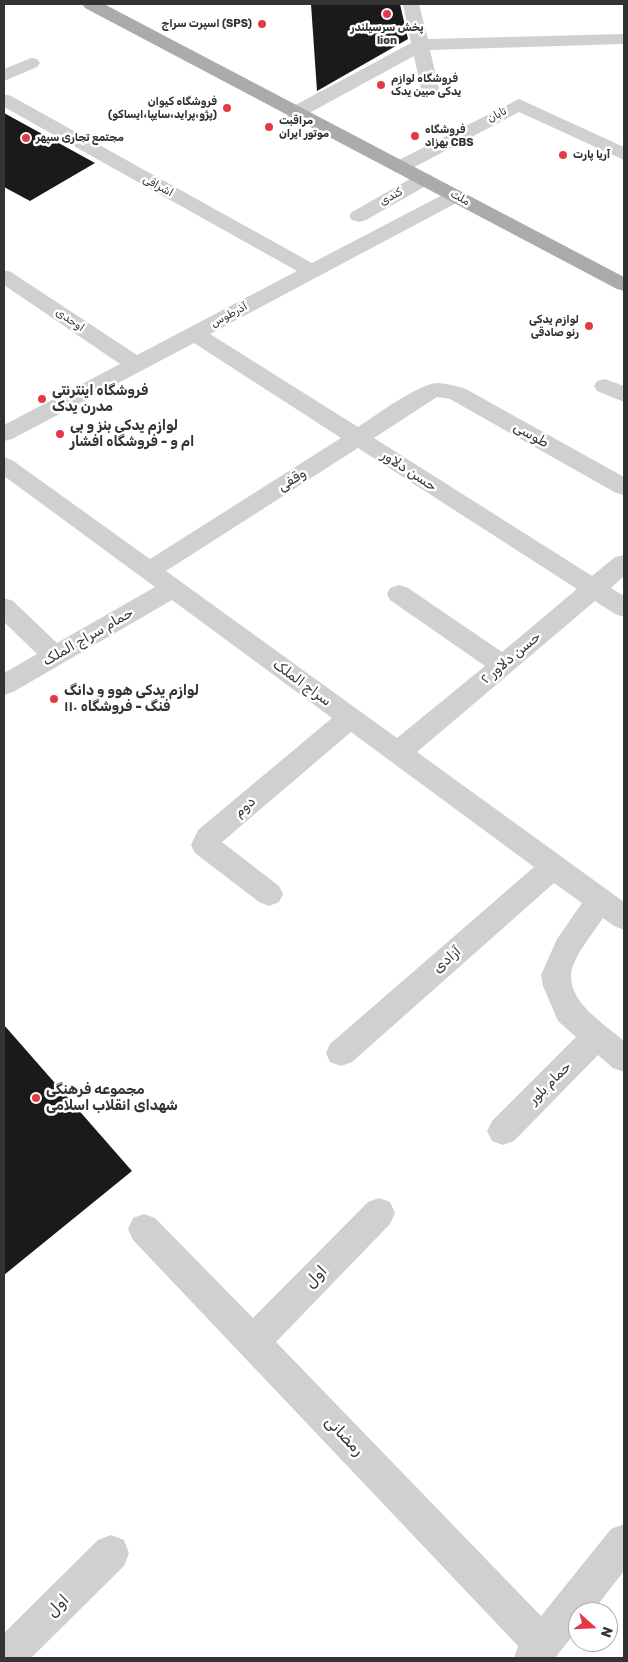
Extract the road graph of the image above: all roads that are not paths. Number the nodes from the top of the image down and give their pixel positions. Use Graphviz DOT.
graph roads {
  1 [pos="91,4"];
  2 [pos="412,4"];
  3 [pos="624,39"];
  4 [pos="420,45"];
  5 [pos="31,63"];
  6 [pos="4,76"];
  7 [pos="430,89"];
  8 [pos="4,100"];
  9 [pos="295,113"];
  10 [pos="624,154"];
  11 [pos="400,167"];
  12 [pos="424,179"];
  13 [pos="455,196"];
  14 [pos="359,216"];
  15 [pos="312,271"];
  16 [pos="4,276"];
  17 [pos="624,286"];
  18 [pos="194,334"];
  19 [pos="136,364"];
  20 [pos="436,390"];
  21 [pos="4,434"];
  22 [pos="358,438"];
  23 [pos="4,465"];
  24 [pos="624,487"];
  25 [pos="624,563"];
  26 [pos="149,571"];
  27 [pos="173,588"];
  28 [pos="595,589"];
  29 [pos="399,594"];
  30 [pos="4,607"];
  31 [pos="624,608"];
  32 [pos="55,656"];
  33 [pos="502,664"];
  34 [pos="4,685"];
  35 [pos="350,718"];
  36 [pos="398,753"];
  37 [pos="553,867"];
  38 [pos="270,894"];
  39 [pos="600,900"];
  40 [pos="624,918"];
  41 [pos="597,1036"];
  42 [pos="341,1053"];
  43 [pos="624,1059"];
  44 [pos="503,1131"];
  45 [pos="379,1212"];
  46 [pos="144,1229"];
  47 [pos="253,1342"];
  48 [pos="624,1542"];
  49 [pos="111,1553"];
  50 [pos="537,1651"];
  51 [pos="5,1658"];
  1 -- 9 [label="main road, ملت"];
  2 -- 4 [label="street"];
  3 -- 4 [label="street"];
  4 -- 7 [label="street"];
  4 -- 9 [label="street"];
  5 -- 6 [label="street"];
  8 -- 15 [label="street, اشراقی"];
  9 -- 11 [label="main road, ملت"];
  10 -- 11 [label="street, تابان"];
  11 -- 12 [label="main road, ملت"];
  12 -- 13 [label="main road, ملت"];
  12 -- 14 [label="street, کندی"];
  13 -- 15 [label="street, آذرطوس"];
  13 -- 17 [label="main road, ملت"];
  15 -- 18 [label="street, آذرطوس"];
  16 -- 19 [label="street, اوحدی"];
  18 -- 19 [label="street, آذرطوس"];
  18 -- 22 [label="street, حسن دلاور"];
  19 -- 21 [label="street, آذرطوس"];
  20 -- 22 [label="street, وقفی"];
  20 -- 24 [label="street, طوسی"];
  22 -- 26 [label="street, وقفی"];
  22 -- 28 [label="street, حسن دلاور"];
  23 -- 26 [label="street, سراج الملک"];
  25 -- 28 [label="street, حسن دلاور ۲"];
  26 -- 27 [label="street, سراج الملک"];
  27 -- 32 [label="street, حمام سراج الملک"];
  27 -- 35 [label="street, سراج الملک"];
  28 -- 31 [label="street, حسن دلاور"];
  28 -- 33 [label="street, حسن دلاور ۲"];
  29 -- 33 [label="street"];
  30 -- 32 [label="street"];
  32 -- 34 [label="street, حمام سراج الملک"];
  33 -- 36 [label="street, حسن دلاور ۲"];
  35 -- 36 [label="street, سراج الملک"];
  35 -- 38 [label="street, دوم"];
  36 -- 37 [label="street, سراج الملک"];
  37 -- 39 [label="street, سراج الملک"];
  37 -- 42 [label="street, آزادی"];
  39 -- 40 [label="street, سراج الملک"];
  39 -- 41 [label="street"];
  41 -- 43 [label="street"];
  41 -- 44 [label="street, حمام بلور"];
  45 -- 47 [label="street, اول"];
  46 -- 47 [label="street, رمضانی"];
  47 -- 50 [label="street, رمضانی"];
  48 -- 50 [label="street"];
  49 -- 51 [label="street, اول"];
}
